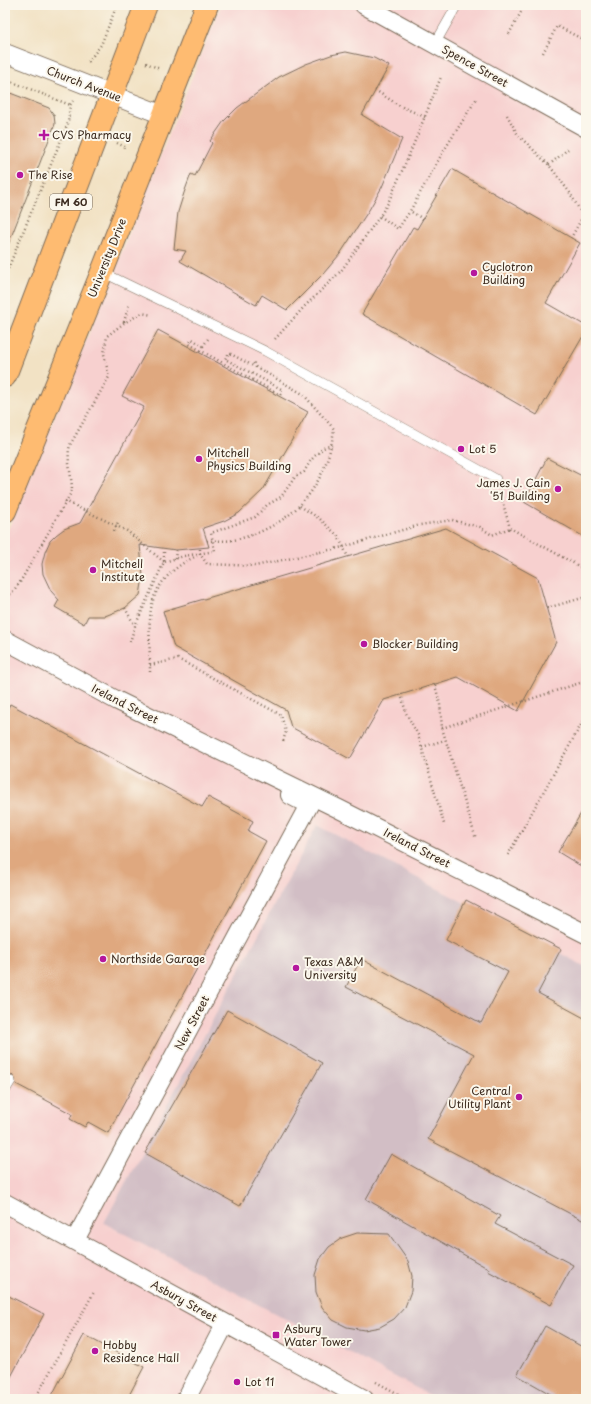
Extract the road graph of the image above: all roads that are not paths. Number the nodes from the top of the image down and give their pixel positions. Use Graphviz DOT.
graph roads {
  1 [pos="146,5"];
  2 [pos="207,5"];
  3 [pos="364,5"];
  4 [pos="457,5"];
  5 [pos="435,44"];
  6 [pos="5,53"];
  7 [pos="111,94"];
  8 [pos="164,115"];
  9 [pos="586,128"];
  10 [pos="102,272"];
  11 [pos="5,376"];
  12 [pos="496,479"];
  13 [pos="5,511"];
  14 [pos="5,640"];
  15 [pos="247,763"];
  16 [pos="309,805"];
  17 [pos="586,934"];
  18 [pos="10,1081"];
  19 [pos="5,1091"];
  20 [pos="5,1203"];
  21 [pos="75,1240"];
  22 [pos="225,1324"];
  23 [pos="186,1399"];
  24 [pos="364,1399"];
  1 -- 7 [label="main road, FM 60"];
  2 -- 8 [label="main road, University Drive"];
  3 -- 5 [label="street, Spence Street"];
  4 -- 5 [label="lane"];
  5 -- 9 [label="street, Spence Street"];
  6 -- 7 [label="street, Church Avenue"];
  7 -- 8 [label="street, Church Avenue"];
  7 -- 11 [label="main road, FM 60"];
  8 -- 10 [label="main road, University Drive"];
  10 -- 12 [label="lane"];
  10 -- 13 [label="main road, University Drive"];
  14 -- 15 [label="street, Ireland Street"];
  15 -- 16 [label="street, Ireland Street"];
  15 -- 17 [label="street, Ireland Street"];
  16 -- 21 [label="street, New Street"];
  18 -- 19 [label="lane"];
  20 -- 21 [label="street, Asbury Street"];
  21 -- 22 [label="street, Asbury Street"];
  22 -- 23 [label="street"];
  22 -- 24 [label="street, Asbury Street"];
}
